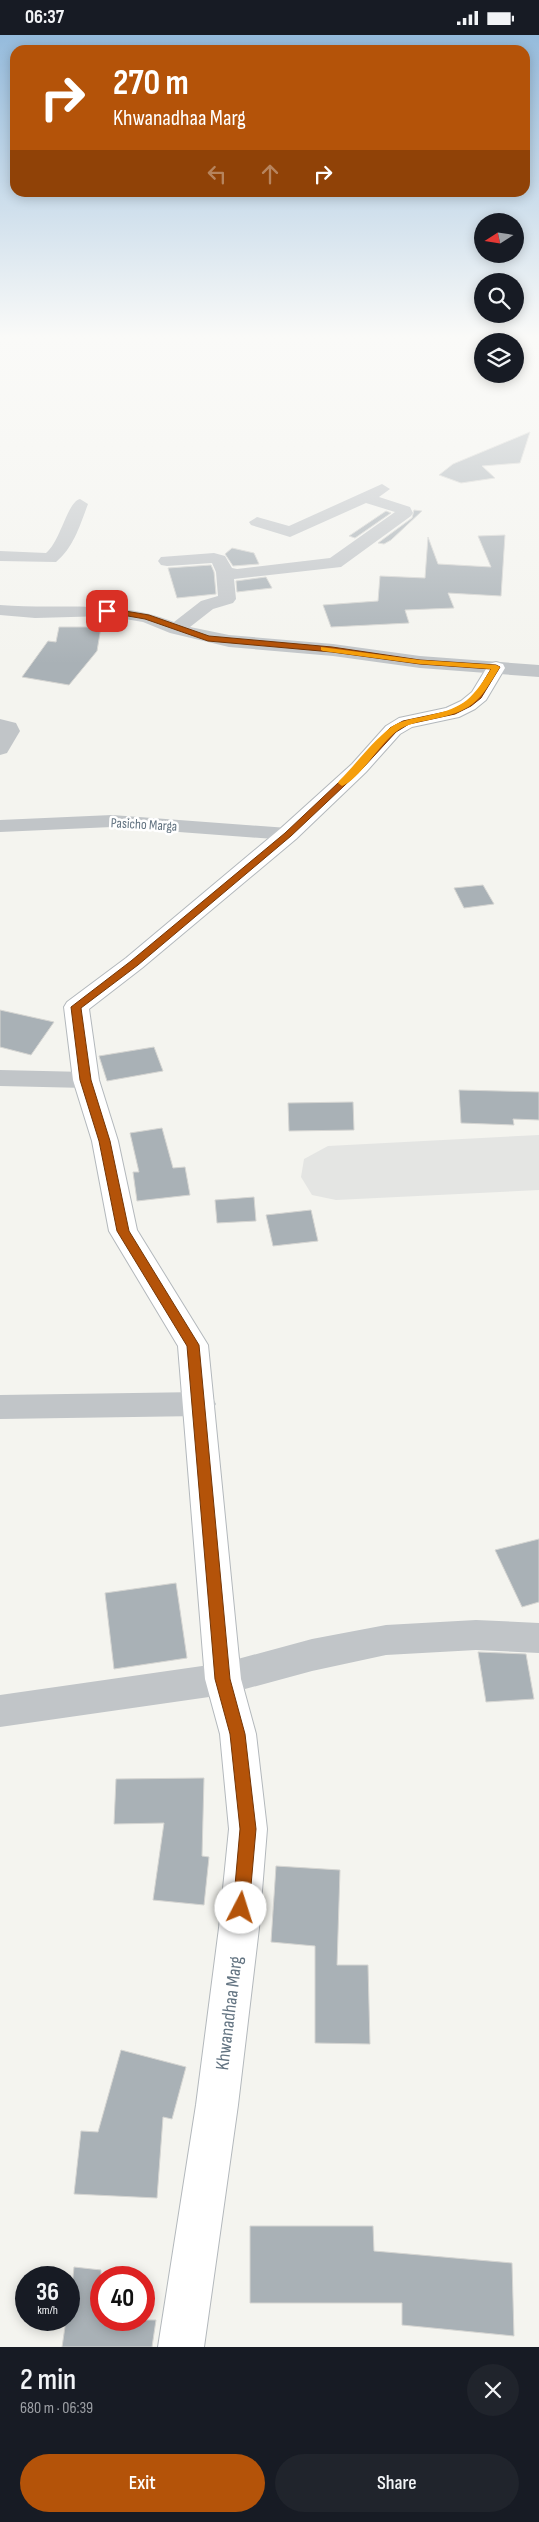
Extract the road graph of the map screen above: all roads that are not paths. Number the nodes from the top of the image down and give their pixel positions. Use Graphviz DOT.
graph roads {
  1 [pos="388,487"];
  2 [pos="364,497"];
  3 [pos="80,504"];
  4 [pos="257,522"];
  5 [pos="0,556"];
  6 [pos="167,561"];
  7 [pos="225,572"];
  8 [pos="0,610"];
  9 [pos="176,629"];
  10 [pos="496,667"];
  11 [pos="539,671"];
  12 [pos="0,725"];
  13 [pos="0,749"];
  14 [pos="0,826"];
  15 [pos="288,835"];
  16 [pos="0,1078"];
  17 [pos="86,1080"];
  18 [pos="200,1404"];
  19 [pos="0,1407"];
  20 [pos="539,1638"];
  21 [pos="223,1679"];
  22 [pos="0,1711"];
  23 [pos="181,2347"];
  1 -- 2 [label="street"];
  2 -- 4 [label="street"];
  2 -- 7 [label="street"];
  3 -- 5 [label="street"];
  6 -- 7 [label="street"];
  7 -- 9 [label="street"];
  8 -- 9 [label="street"];
  9 -- 10 [label="street"];
  10 -- 11 [label="street"];
  10 -- 15 [label="street, Khwanadhaa Marg"];
  12 -- 13 [label="street"];
  14 -- 15 [label="street, Pasicho Marga"];
  15 -- 17 [label="street, Khwanadhaa Marg"];
  16 -- 17 [label="street"];
  17 -- 18 [label="street, Khwanadhaa Marg"];
  18 -- 19 [label="street"];
  18 -- 21 [label="street, Khwanadhaa Marg"];
  20 -- 21 [label="street"];
  21 -- 22 [label="street"];
  21 -- 23 [label="street, Khwanadhaa Marg"];
}
